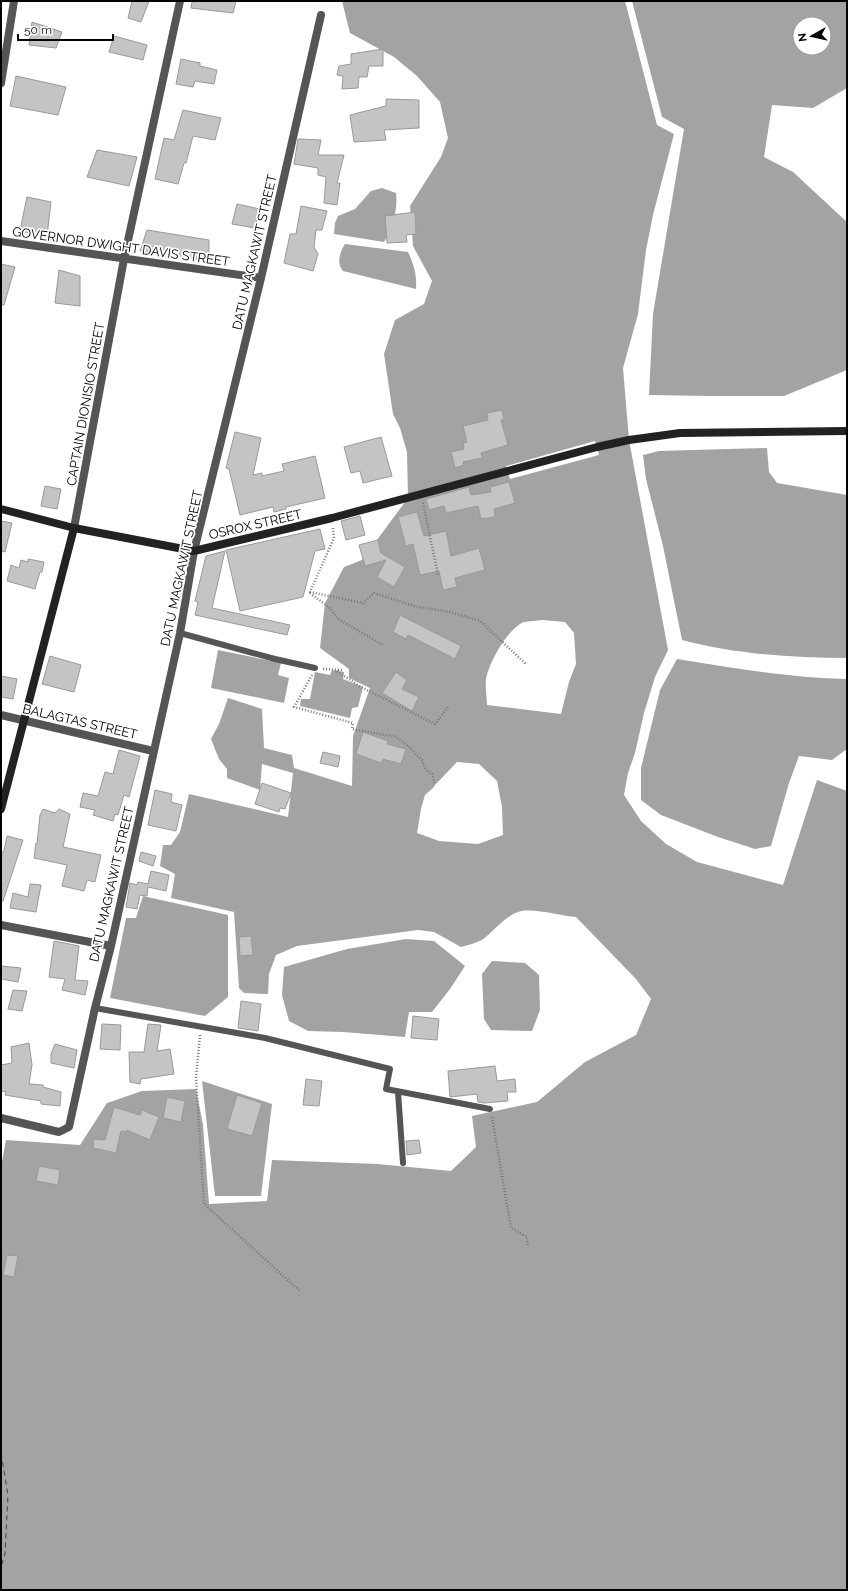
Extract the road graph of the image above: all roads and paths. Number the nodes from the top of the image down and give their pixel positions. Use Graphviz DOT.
graph roads {
  1 [pos="14,1"];
  2 [pos="180,1"];
  3 [pos="321,15"];
  4 [pos="1,83"];
  5 [pos="1,241"];
  6 [pos="124,259"];
  7 [pos="261,278"];
  8 [pos="847,431"];
  9 [pos="421,495"];
  10 [pos="1,509"];
  11 [pos="332,518"];
  12 [pos="74,528"];
  13 [pos="194,551"];
  14 [pos="438,575"];
  15 [pos="310,592"];
  16 [pos="180,633"];
  17 [pos="383,645"];
  18 [pos="526,664"];
  19 [pos="315,668"];
  20 [pos="448,707"];
  21 [pos="1,715"];
  22 [pos="24,720"];
  23 [pos="153,751"];
  24 [pos="435,785"];
  25 [pos="1,809"];
  26 [pos="1,925"];
  27 [pos="111,946"];
  28 [pos="95,1008"];
  29 [pos="200,1026"];
  30 [pos="398,1092"];
  31 [pos="490,1109"];
  32 [pos="1,1118"];
  33 [pos="403,1163"];
  34 [pos="528,1246"];
  35 [pos="300,1291"];
  1 -- 4 [label="street"];
  2 -- 6 [label="street, CAPTAIN DIONISIO STREET"];
  3 -- 7 [label="street, DATU MAGKAWIT STREET"];
  5 -- 6 [label="street, GOVERNOR DWIGHT DAVIS STREET"];
  6 -- 7 [label="street, GOVERNOR DWIGHT DAVIS STREET"];
  6 -- 12 [label="street, CAPTAIN DIONISIO STREET"];
  7 -- 13 [label="street, DATU MAGKAWIT STREET"];
  8 -- 9 [label="street, OSROX STREET"];
  9 -- 11 [label="street, OSROX STREET"];
  9 -- 14 [label="path"];
  10 -- 12 [label="street, OSROX STREET"];
  11 -- 13 [label="street, OSROX STREET"];
  11 -- 15 [label="path"];
  12 -- 13 [label="street, OSROX STREET"];
  12 -- 22 [label="street, CAPTAIN DIONISIO STREET"];
  13 -- 16 [label="street, DATU MAGKAWIT STREET"];
  15 -- 17 [label="path"];
  15 -- 18 [label="path"];
  16 -- 19 [label="lane"];
  16 -- 23 [label="street, DATU MAGKAWIT STREET"];
  19 -- 20 [label="path"];
  19 -- 24 [label="path"];
  21 -- 22 [label="street, BALAGTAS STREET"];
  22 -- 23 [label="street, BALAGTAS STREET"];
  22 -- 25 [label="street, CAPTAIN DIONISIO STREET"];
  23 -- 27 [label="street, DATU MAGKAWIT STREET"];
  26 -- 27 [label="street"];
  27 -- 28 [label="street, DATU MAGKAWIT STREET"];
  28 -- 29 [label="lane"];
  28 -- 32 [label="street, DATU MAGKAWIT STREET"];
  29 -- 30 [label="lane"];
  29 -- 35 [label="path"];
  30 -- 31 [label="lane"];
  30 -- 33 [label="lane"];
  31 -- 34 [label="path"];
}
